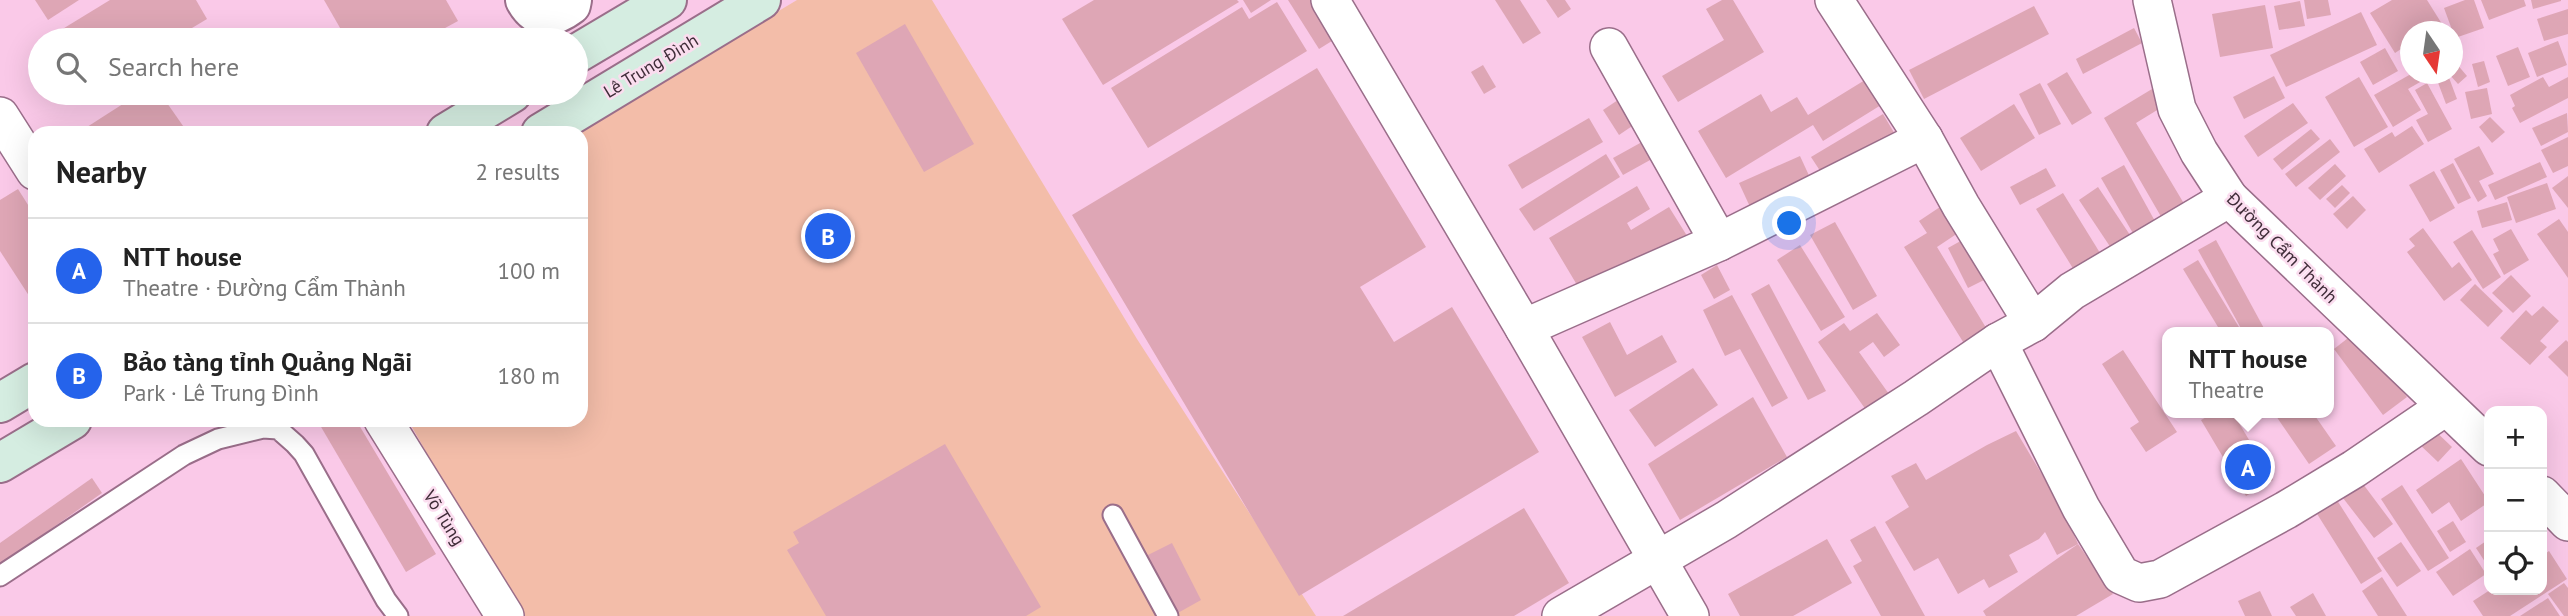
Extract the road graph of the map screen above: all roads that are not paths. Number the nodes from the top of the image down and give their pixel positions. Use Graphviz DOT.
graph roads {
  1 [pos="667,0"];
  2 [pos="761,0"];
  3 [pos="1330,0"];
  4 [pos="1834,0"];
  5 [pos="2152,0"];
  6 [pos="572,28"];
  7 [pos="1609,47"];
  8 [pos="588,70"];
  9 [pos="602,95"];
  10 [pos="588,104"];
  11 [pos="492,105"];
  12 [pos="586,105"];
  13 [pos="0,116"];
  14 [pos="458,126"];
  15 [pos="552,126"];
  16 [pos="1924,139"];
  17 [pos="28,160"];
  18 [pos="2229,198"];
  19 [pos="1719,242"];
  20 [pos="2033,323"];
  21 [pos="1524,328"];
  22 [pos="1998,342"];
  23 [pos="28,386"];
  24 [pos="0,403"];
  25 [pos="2445,407"];
  26 [pos="60,427"];
  27 [pos="387,427"];
  28 [pos="2484,442"];
  29 [pos="0,463"];
  30 [pos="2547,500"];
  31 [pos="1113,515"];
  32 [pos="2568,522"];
  33 [pos="1657,561"];
  34 [pos="0,576"];
  35 [pos="398,616"];
  36 [pos="505,616"];
  37 [pos="1168,616"];
  38 [pos="1561,616"];
  39 [pos="1690,616"];
  1 -- 6 [label="main road"];
  2 -- 9 [label="main road, Lê Trung Đình"];
  3 -- 21 [label="street"];
  4 -- 16 [label="street"];
  5 -- 18 [label="street, Đường Cẩm Thành"];
  7 -- 19 [label="street"];
  8 -- 9 [label="main road"];
  9 -- 10 [label="main road, Lê Trung Đình"];
  11 -- 14 [label="main road"];
  12 -- 15 [label="main road, Lê Trung Đình"];
  13 -- 17 [label="street"];
  16 -- 19 [label="street"];
  16 -- 20 [label="street"];
  18 -- 20 [label="street"];
  18 -- 25 [label="street, Đường Cẩm Thành"];
  19 -- 21 [label="street"];
  20 -- 22 [label="street"];
  21 -- 33 [label="street"];
  22 -- 25 [label="street"];
  22 -- 33 [label="street"];
  23 -- 24 [label="main road"];
  25 -- 28 [label="street, Đường Cẩm Thành"];
  26 -- 29 [label="main road"];
  27 -- 36 [label="street, Võ Tùng"];
  30 -- 32 [label="street"];
  31 -- 37 [label="lane"];
  33 -- 38 [label="street"];
  33 -- 39 [label="street"];
  34 -- 35 [label="lane"];
}
